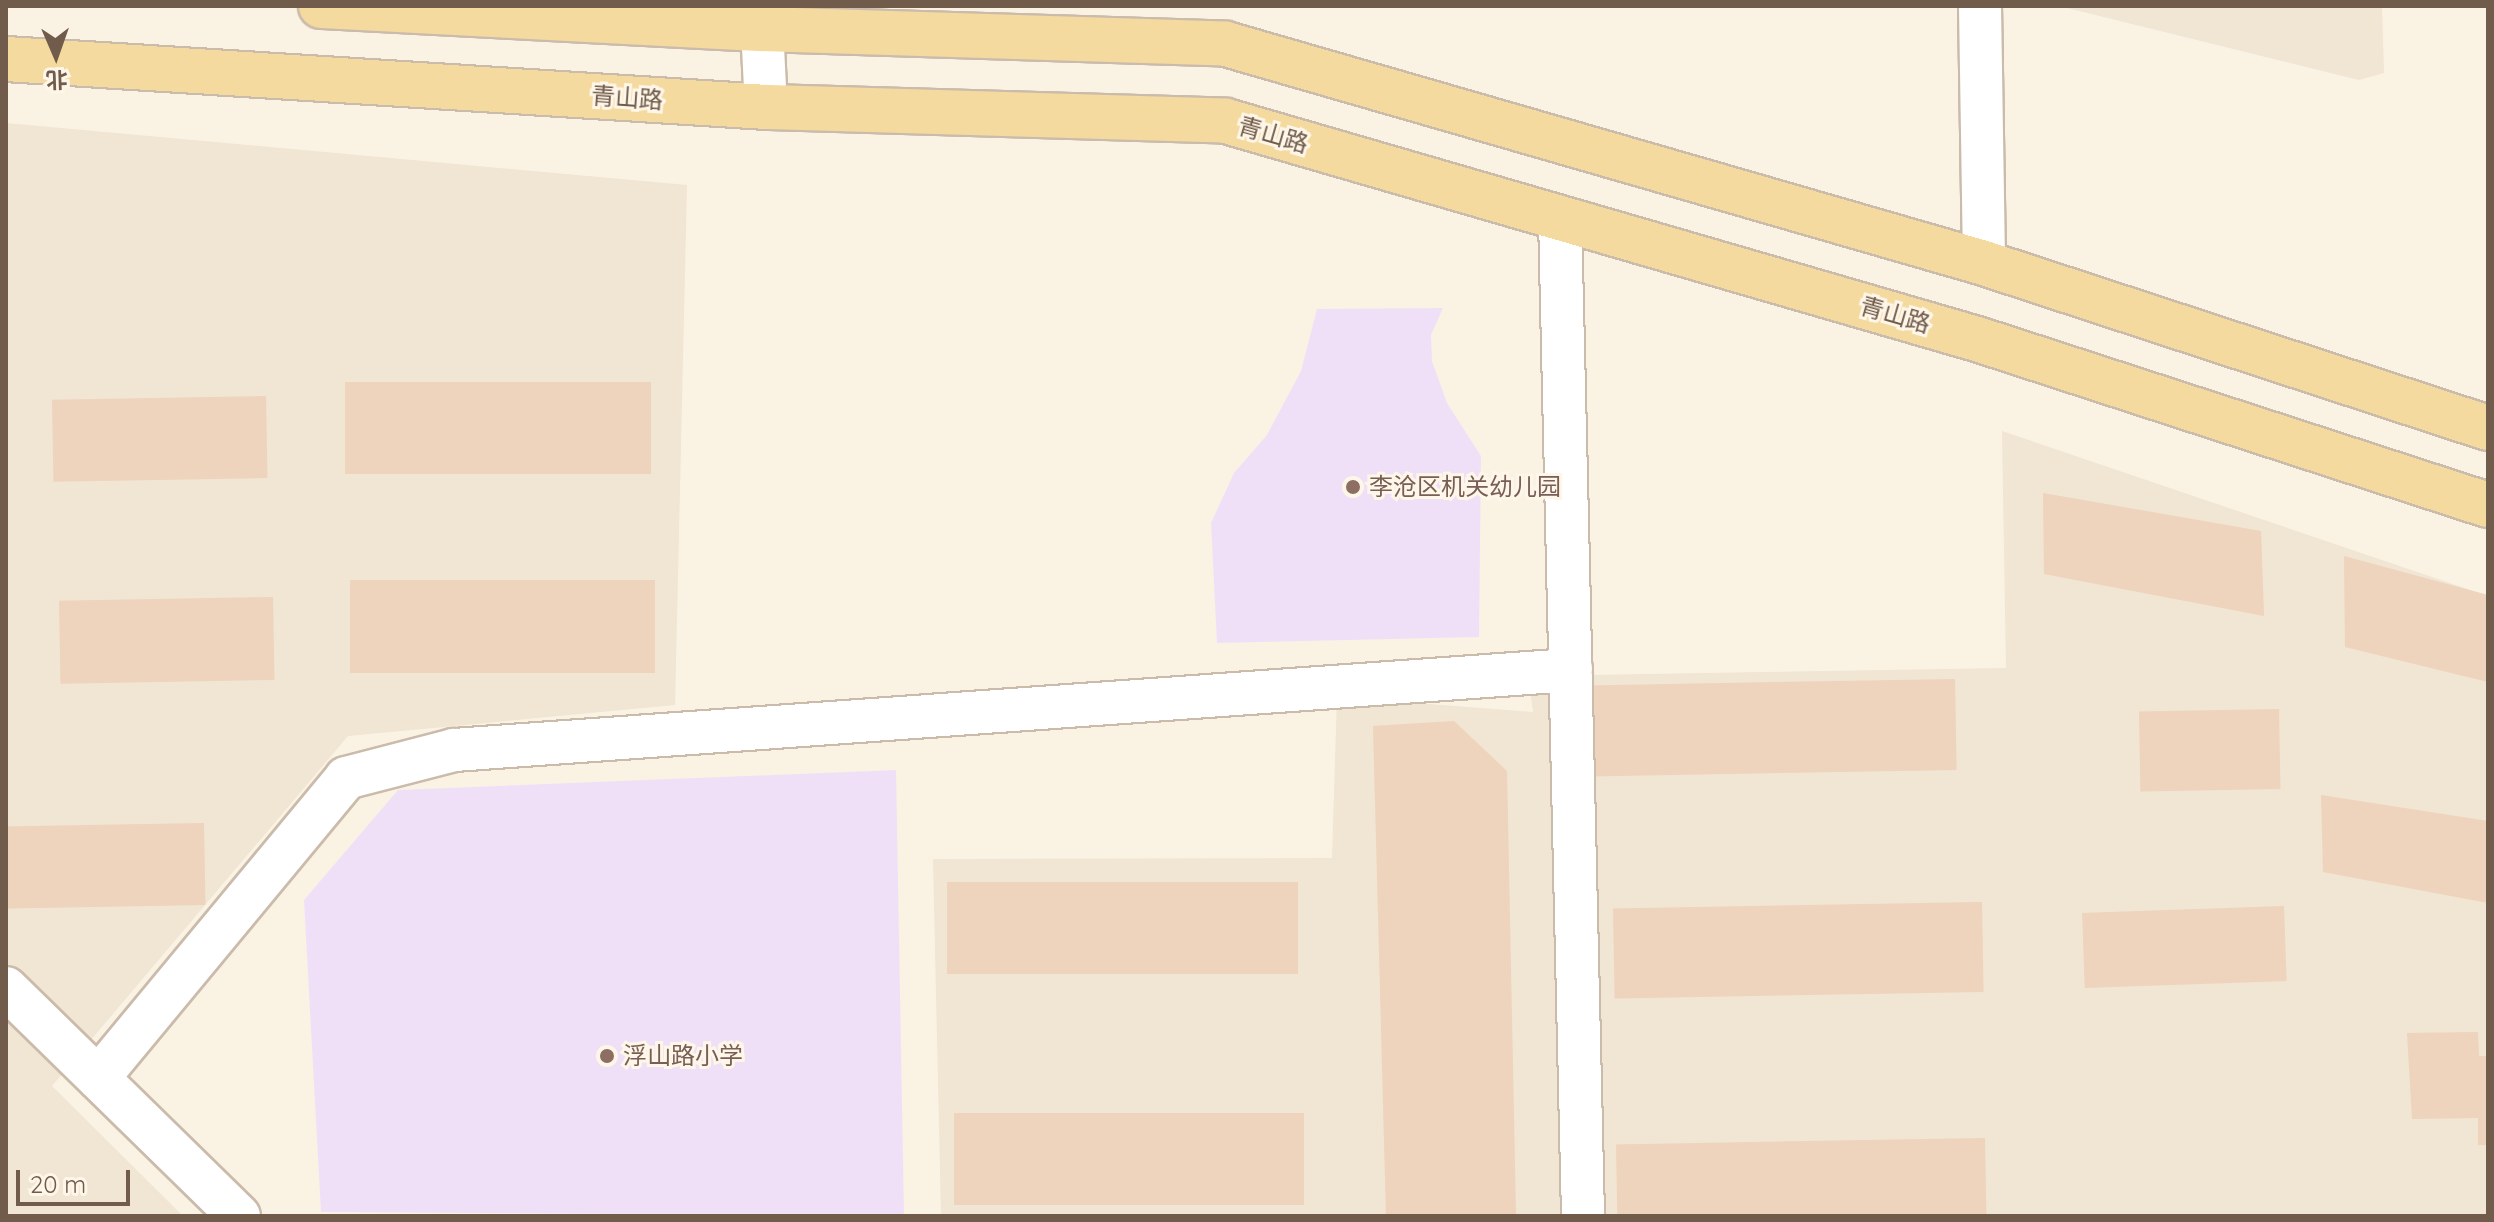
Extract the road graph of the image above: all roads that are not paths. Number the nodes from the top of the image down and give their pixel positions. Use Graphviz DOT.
graph roads {
  1 [pos="321,6"];
  2 [pos="1980,6"];
  3 [pos="761,18"];
  4 [pos="6,59"];
  5 [pos="766,107"];
  6 [pos="1560,218"];
  7 [pos="1984,263"];
  8 [pos="2488,428"];
  9 [pos="2488,505"];
  10 [pos="1571,670"];
  11 [pos="6,988"];
  12 [pos="98,1078"];
  13 [pos="239,1216"];
  14 [pos="1583,1216"];
  1 -- 3 [label="main road"];
  2 -- 7 [label="street"];
  3 -- 5 [label="street"];
  3 -- 7 [label="main road"];
  4 -- 5 [label="main road, 青山路"];
  5 -- 6 [label="main road, 青山路"];
  6 -- 9 [label="main road, 青山路"];
  6 -- 10 [label="street"];
  7 -- 8 [label="main road"];
  10 -- 12 [label="street"];
  10 -- 14 [label="street"];
  11 -- 12 [label="street"];
  12 -- 13 [label="street"];
}
